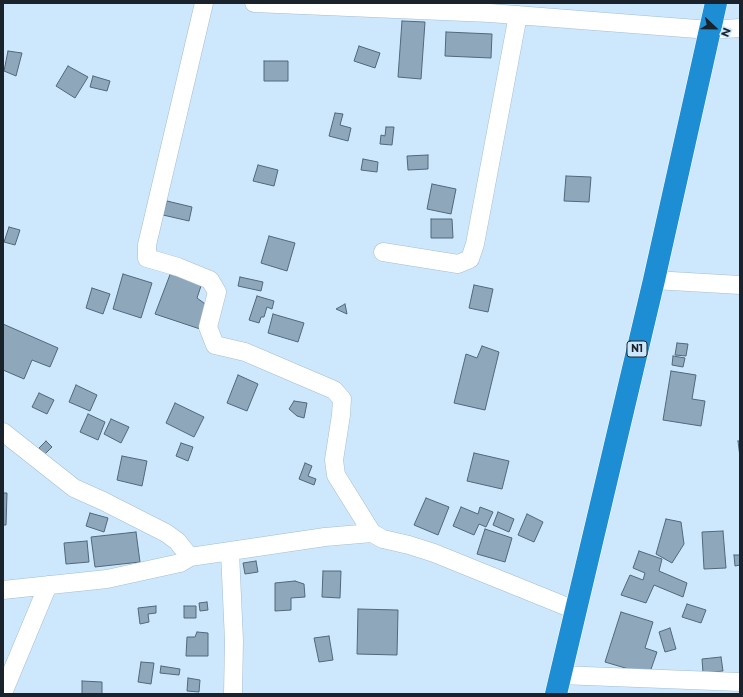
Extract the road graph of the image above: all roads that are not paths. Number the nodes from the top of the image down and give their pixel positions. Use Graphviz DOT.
graph roads {
  1 [pos="204,3"];
  2 [pos="254,3"];
  3 [pos="716,3"];
  4 [pos="357,5"];
  5 [pos="518,15"];
  6 [pos="740,28"];
  7 [pos="710,30"];
  8 [pos="383,252"];
  9 [pos="654,280"];
  10 [pos="740,284"];
  11 [pos="3,432"];
  12 [pos="372,533"];
  13 [pos="230,552"];
  14 [pos="190,557"];
  15 [pos="48,585"];
  16 [pos="3,590"];
  17 [pos="575,610"];
  18 [pos="740,682"];
  19 [pos="558,685"];
  20 [pos="3,693"];
  21 [pos="233,694"];
  1 -- 12 [label="street"];
  2 -- 4 [label="street"];
  3 -- 7 [label="highway, N1"];
  4 -- 5 [label="street"];
  5 -- 7 [label="street"];
  5 -- 8 [label="street"];
  6 -- 7 [label="street"];
  7 -- 9 [label="highway, N1"];
  9 -- 10 [label="street"];
  9 -- 17 [label="highway, N1"];
  11 -- 14 [label="street"];
  12 -- 13 [label="street"];
  12 -- 17 [label="street"];
  13 -- 14 [label="street"];
  13 -- 21 [label="street"];
  14 -- 15 [label="street"];
  15 -- 16 [label="street"];
  15 -- 20 [label="street"];
  17 -- 19 [label="highway, N1"];
  18 -- 19 [label="street"];
}
